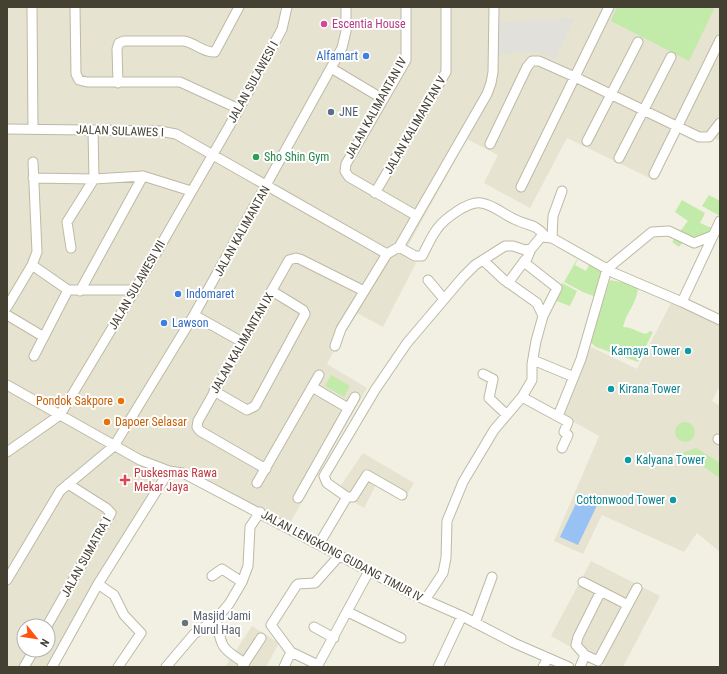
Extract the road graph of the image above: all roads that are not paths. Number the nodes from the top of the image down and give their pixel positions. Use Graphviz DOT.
graph roads {
  1 [pos="32,7"];
  2 [pos="75,7"];
  3 [pos="239,7"];
  4 [pos="287,7"];
  5 [pos="346,7"];
  6 [pos="406,7"];
  7 [pos="446,7"];
  8 [pos="494,7"];
  9 [pos="609,7"];
  10 [pos="720,40"];
  11 [pos="638,42"];
  12 [pos="671,57"];
  13 [pos="331,68"];
  14 [pos="575,76"];
  15 [pos="118,83"];
  16 [pos="611,94"];
  17 [pos="383,100"];
  18 [pos="239,110"];
  19 [pos="644,110"];
  20 [pos="720,123"];
  21 [pos="678,127"];
  22 [pos="7,129"];
  23 [pos="33,129"];
  24 [pos="93,130"];
  25 [pos="587,141"];
  26 [pos="490,144"];
  27 [pos="212,154"];
  28 [pos="619,158"];
  29 [pos="33,162"];
  30 [pos="654,174"];
  31 [pos="143,176"];
  32 [pos="32,178"];
  33 [pos="94,179"];
  34 [pos="267,186"];
  35 [pos="520,187"];
  36 [pos="190,191"];
  37 [pos="562,191"];
  38 [pos="375,193"];
  39 [pos="417,216"];
  40 [pos="720,221"];
  41 [pos="712,236"];
  42 [pos="548,237"];
  43 [pos="399,247"];
  44 [pos="70,248"];
  45 [pos="531,249"];
  46 [pos="387,254"];
  47 [pos="483,260"];
  48 [pos="525,260"];
  49 [pos="32,265"];
  50 [pos="607,269"];
  51 [pos="428,280"];
  52 [pos="508,283"];
  53 [pos="68,290"];
  54 [pos="135,290"];
  55 [pos="80,291"];
  56 [pos="272,291"];
  57 [pos="364,291"];
  58 [pos="444,299"];
  59 [pos="682,302"];
  60 [pos="7,306"];
  61 [pos="7,315"];
  62 [pos="194,315"];
  63 [pos="543,316"];
  64 [pos="720,320"];
  65 [pos="44,337"];
  66 [pos="242,342"];
  67 [pos="335,346"];
  68 [pos="34,356"];
  69 [pos="533,360"];
  70 [pos="484,374"];
  71 [pos="319,375"];
  72 [pos="574,377"];
  73 [pos="7,385"];
  74 [pos="312,387"];
  75 [pos="214,391"];
  76 [pos="355,397"];
  77 [pos="522,397"];
  78 [pos="348,408"];
  79 [pos="507,414"];
  80 [pos="60,415"];
  81 [pos="558,416"];
  82 [pos="114,446"];
  83 [pos="559,447"];
  84 [pos="7,452"];
  85 [pos="266,469"];
  86 [pos="169,471"];
  87 [pos="257,483"];
  88 [pos="68,484"];
  89 [pos="402,496"];
  90 [pos="346,497"];
  91 [pos="298,498"];
  92 [pos="260,512"];
  93 [pos="319,544"];
  94 [pos="340,554"];
  95 [pos="369,571"];
  96 [pos="212,576"];
  97 [pos="492,577"];
  98 [pos="7,580"];
  99 [pos="242,582"];
  100 [pos="582,582"];
  101 [pos="98,584"];
  102 [pos="637,588"];
  103 [pos="601,591"];
  104 [pos="425,600"];
  105 [pos="628,605"];
  106 [pos="348,612"];
  107 [pos="462,616"];
  108 [pos="52,618"];
  109 [pos="216,620"];
  110 [pos="475,623"];
  111 [pos="314,627"];
  112 [pos="261,638"];
  113 [pos="334,638"];
  114 [pos="401,638"];
  115 [pos="291,652"];
  116 [pos="585,655"];
  117 [pos="29,658"];
  118 [pos="548,658"];
  119 [pos="244,665"];
  120 [pos="318,666"];
  121 [pos="24,667"];
  122 [pos="52,667"];
  123 [pos="118,667"];
  124 [pos="166,667"];
  125 [pos="284,667"];
  126 [pos="438,667"];
  127 [pos="543,667"];
  128 [pos="569,667"];
  129 [pos="580,667"];
  1 -- 23 [label="street"];
  2 -- 15 [label="street"];
  3 -- 15 [label="street"];
  4 -- 18 [label="street, JALAN SULAWESI I"];
  5 -- 13 [label="street, JALAN KALIMANTAN"];
  6 -- 17 [label="street, JALAN KALIMANTAN IV"];
  7 -- 38 [label="street, JALAN KALIMANTAN V"];
  8 -- 39 [label="street"];
  9 -- 14 [label="street"];
  10 -- 21 [label="street"];
  11 -- 16 [label="street"];
  12 -- 19 [label="street"];
  13 -- 17 [label="street"];
  13 -- 34 [label="street, JALAN KALIMANTAN"];
  14 -- 16 [label="street"];
  14 -- 26 [label="street"];
  14 -- 35 [label="street"];
  15 -- 18 [label="street"];
  16 -- 19 [label="street"];
  16 -- 25 [label="street"];
  17 -- 38 [label="street, JALAN KALIMANTAN IV"];
  18 -- 27 [label="street, JALAN SULAWESI I"];
  19 -- 21 [label="street"];
  19 -- 28 [label="street"];
  20 -- 21 [label="street"];
  21 -- 30 [label="street"];
  22 -- 23 [label="street, JALAN SULAWES I"];
  23 -- 24 [label="street, JALAN SULAWES I"];
  24 -- 27 [label="street, JALAN SULAWES I"];
  24 -- 33 [label="street"];
  27 -- 34 [label="street, JALAN SULAWES I"];
  27 -- 36 [label="street, JALAN SULAWESI VII"];
  29 -- 32 [label="street"];
  31 -- 33 [label="street"];
  31 -- 36 [label="street"];
  31 -- 55 [label="street"];
  32 -- 33 [label="street"];
  32 -- 49 [label="street"];
  33 -- 44 [label="street"];
  34 -- 46 [label="street, JALAN SULAWES I"];
  34 -- 62 [label="street, JALAN KALIMANTAN"];
  36 -- 54 [label="street, JALAN SULAWESI VII"];
  37 -- 42 [label="street"];
  38 -- 39 [label="street, JALAN KALIMANTAN IV"];
  39 -- 43 [label="street"];
  40 -- 41 [label="street"];
  41 -- 50 [label="street"];
  41 -- 59 [label="street"];
  42 -- 43 [label="street"];
  42 -- 45 [label="street"];
  42 -- 50 [label="street"];
  43 -- 46 [label="street"];
  45 -- 47 [label="street"];
  45 -- 48 [label="street"];
  46 -- 57 [label="street"];
  47 -- 52 [label="street"];
  47 -- 58 [label="street"];
  48 -- 52 [label="street"];
  48 -- 63 [label="street"];
  49 -- 53 [label="street"];
  49 -- 60 [label="street"];
  50 -- 59 [label="street"];
  50 -- 72 [label="street"];
  51 -- 58 [label="street"];
  52 -- 63 [label="street"];
  53 -- 55 [label="street"];
  53 -- 65 [label="street"];
  54 -- 55 [label="street"];
  54 -- 80 [label="street, JALAN SULAWESI VII"];
  56 -- 57 [label="street, JALAN KALIMANTAN IX"];
  56 -- 66 [label="street, JALAN KALIMANTAN IX"];
  56 -- 75 [label="street"];
  57 -- 67 [label="street"];
  58 -- 90 [label="street"];
  59 -- 64 [label="street"];
  61 -- 65 [label="street"];
  62 -- 66 [label="street"];
  62 -- 82 [label="street, JALAN KALIMANTAN"];
  63 -- 69 [label="street"];
  65 -- 68 [label="street"];
  66 -- 75 [label="street, JALAN KALIMANTAN IX"];
  69 -- 72 [label="street"];
  69 -- 77 [label="street"];
  70 -- 79 [label="street"];
  71 -- 74 [label="street"];
  72 -- 81 [label="street"];
  73 -- 80 [label="street, JALAN LENGKONG GUDANG TIMUR IV"];
  74 -- 78 [label="street"];
  74 -- 85 [label="street"];
  75 -- 85 [label="street, JALAN KALIMANTAN IX"];
  76 -- 78 [label="street"];
  77 -- 79 [label="street"];
  77 -- 81 [label="street"];
  78 -- 91 [label="street"];
  79 -- 104 [label="street"];
  80 -- 82 [label="street, JALAN LENGKONG GUDANG TIMUR IV"];
  80 -- 84 [label="street"];
  81 -- 83 [label="street"];
  82 -- 86 [label="street, JALAN LENGKONG GUDANG TIMUR IV"];
  82 -- 88 [label="street, JALAN KALIMANTAN"];
  85 -- 87 [label="street"];
  86 -- 92 [label="street, JALAN LENGKONG GUDANG TIMUR IV"];
  86 -- 101 [label="street"];
  88 -- 98 [label="street, JALAN KALIMANTAN"];
  88 -- 108 [label="street, JALAN SUMATRA I"];
  89 -- 90 [label="street"];
  90 -- 93 [label="street"];
  92 -- 93 [label="street, JALAN LENGKONG GUDANG TIMUR IV"];
  92 -- 99 [label="street"];
  93 -- 94 [label="street, JALAN LENGKONG GUDANG TIMUR IV"];
  94 -- 95 [label="street, JALAN LENGKONG GUDANG TIMUR IV"];
  94 -- 115 [label="street"];
  95 -- 104 [label="street, JALAN LENGKONG GUDANG TIMUR IV"];
  95 -- 106 [label="street"];
  96 -- 99 [label="street"];
  97 -- 110 [label="street"];
  99 -- 109 [label="street"];
  100 -- 103 [label="street"];
  101 -- 122 [label="street"];
  101 -- 123 [label="street"];
  102 -- 105 [label="street"];
  103 -- 105 [label="street"];
  103 -- 116 [label="street"];
  104 -- 107 [label="street, JALAN LENGKONG GUDANG TIMUR IV"];
  105 -- 116 [label="street"];
  106 -- 113 [label="street"];
  106 -- 114 [label="street"];
  107 -- 110 [label="street, JALAN LENGKONG GUDANG TIMUR IV"];
  107 -- 126 [label="street"];
  109 -- 119 [label="street"];
  109 -- 124 [label="street"];
  110 -- 118 [label="street, JALAN LENGKONG GUDANG TIMUR IV"];
  111 -- 113 [label="street"];
  112 -- 119 [label="street"];
  113 -- 120 [label="street"];
  115 -- 120 [label="street"];
  115 -- 125 [label="street"];
  116 -- 129 [label="street"];
  117 -- 121 [label="street"];
  118 -- 127 [label="street"];
  118 -- 128 [label="street, JALAN LENGKONG GUDANG TIMUR IV"];
}
